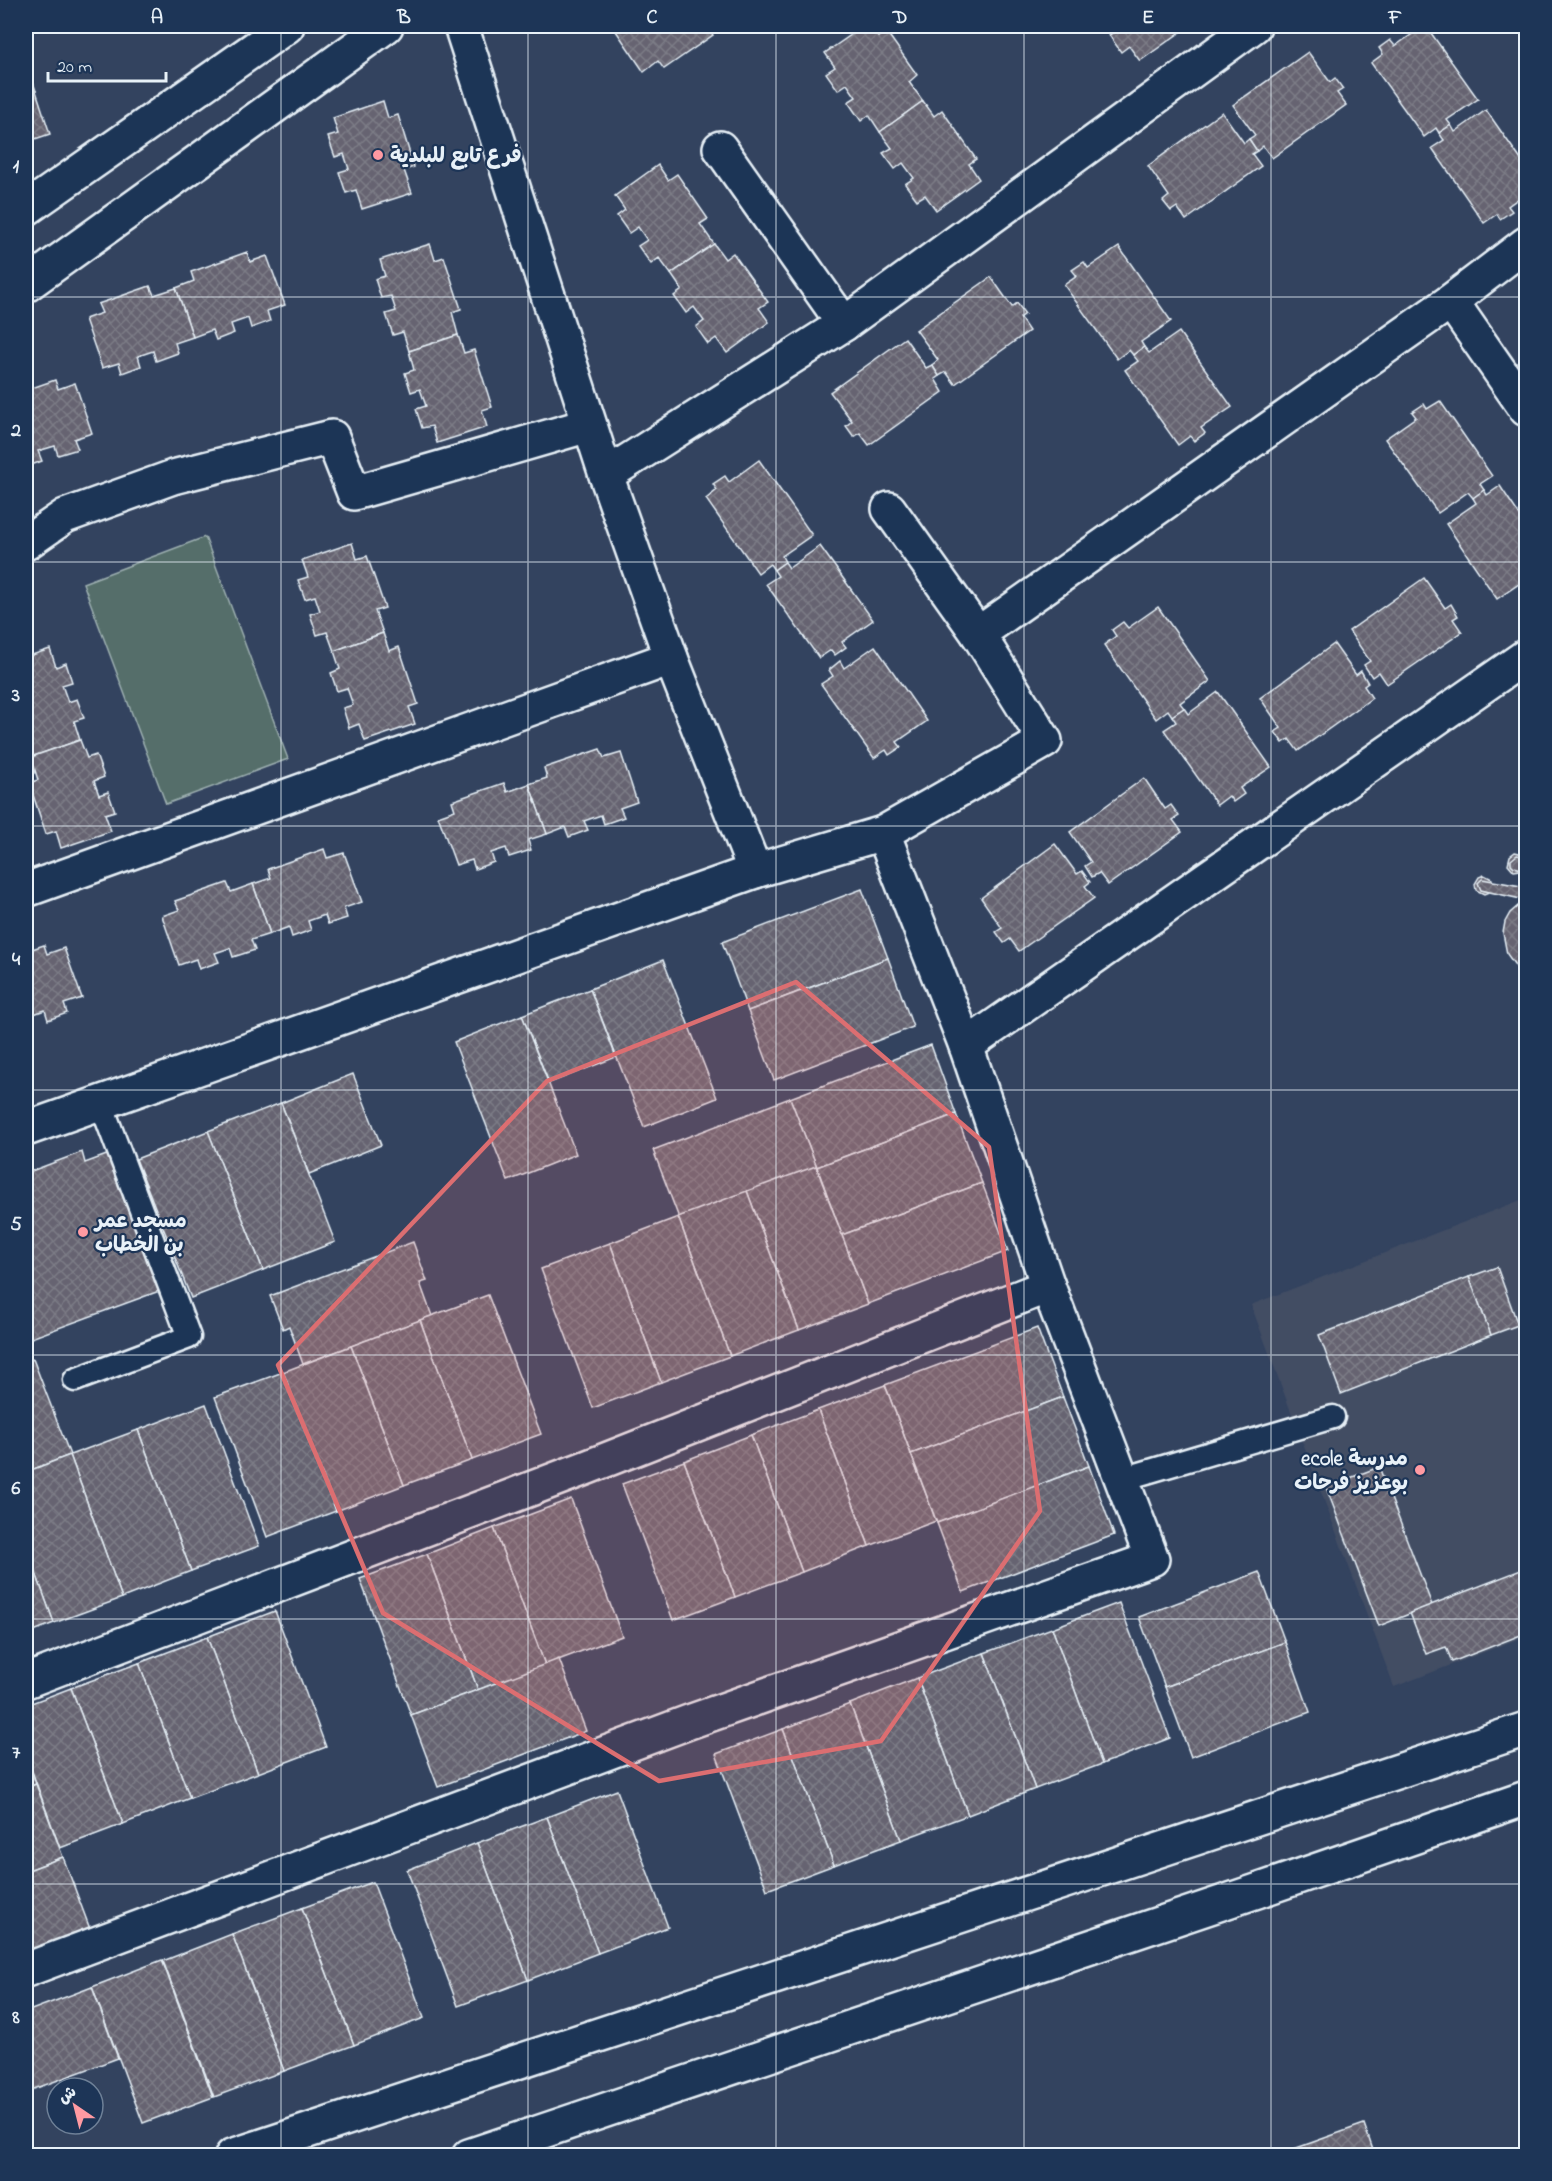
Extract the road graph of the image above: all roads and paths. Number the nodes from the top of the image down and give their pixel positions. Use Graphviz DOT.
graph roads {
  1 [pos="287,26"];
  2 [pos="386,26"];
  3 [pos="460,26"];
  4 [pos="1254,26"];
  5 [pos="720,148"];
  6 [pos="26,209"];
  7 [pos="1527,244"];
  8 [pos="26,285"];
  9 [pos="1450,301"];
  10 [pos="844,324"];
  11 [pos="1527,409"];
  12 [pos="589,425"];
  13 [pos="606,475"];
  14 [pos="889,509"];
  15 [pos="26,543"];
  16 [pos="978,634"];
  17 [pos="1527,656"];
  18 [pos="671,658"];
  19 [pos="883,833"];
  20 [pos="754,871"];
  21 [pos="26,890"];
  22 [pos="966,1046"];
  23 [pos="100,1101"];
  24 [pos="26,1129"];
  25 [pos="1048,1286"];
  26 [pos="75,1380"];
  27 [pos="1333,1417"];
  28 [pos="1123,1479"];
  29 [pos="26,1681"];
  30 [pos="1527,1729"];
  31 [pos="1527,1798"];
  32 [pos="26,1970"];
  33 [pos="232,2156"];
  34 [pos="469,2156"];
  1 -- 6 [label="street"];
  2 -- 8 [label="street"];
  3 -- 12 [label="street"];
  4 -- 10 [label="street"];
  5 -- 10 [label="street"];
  7 -- 9 [label="street"];
  9 -- 11 [label="street"];
  9 -- 16 [label="street"];
  10 -- 13 [label="street"];
  12 -- 13 [label="street"];
  12 -- 15 [label="street"];
  13 -- 18 [label="street"];
  14 -- 16 [label="street"];
  16 -- 19 [label="street"];
  17 -- 22 [label="street"];
  18 -- 20 [label="street"];
  18 -- 21 [label="street"];
  19 -- 20 [label="street"];
  19 -- 22 [label="street"];
  20 -- 23 [label="street"];
  22 -- 25 [label="street"];
  23 -- 24 [label="street"];
  23 -- 26 [label="lane"];
  25 -- 28 [label="street"];
  25 -- 29 [label="street"];
  27 -- 28 [label="lane"];
  28 -- 32 [label="street"];
  30 -- 33 [label="street"];
  31 -- 34 [label="street"];
}
